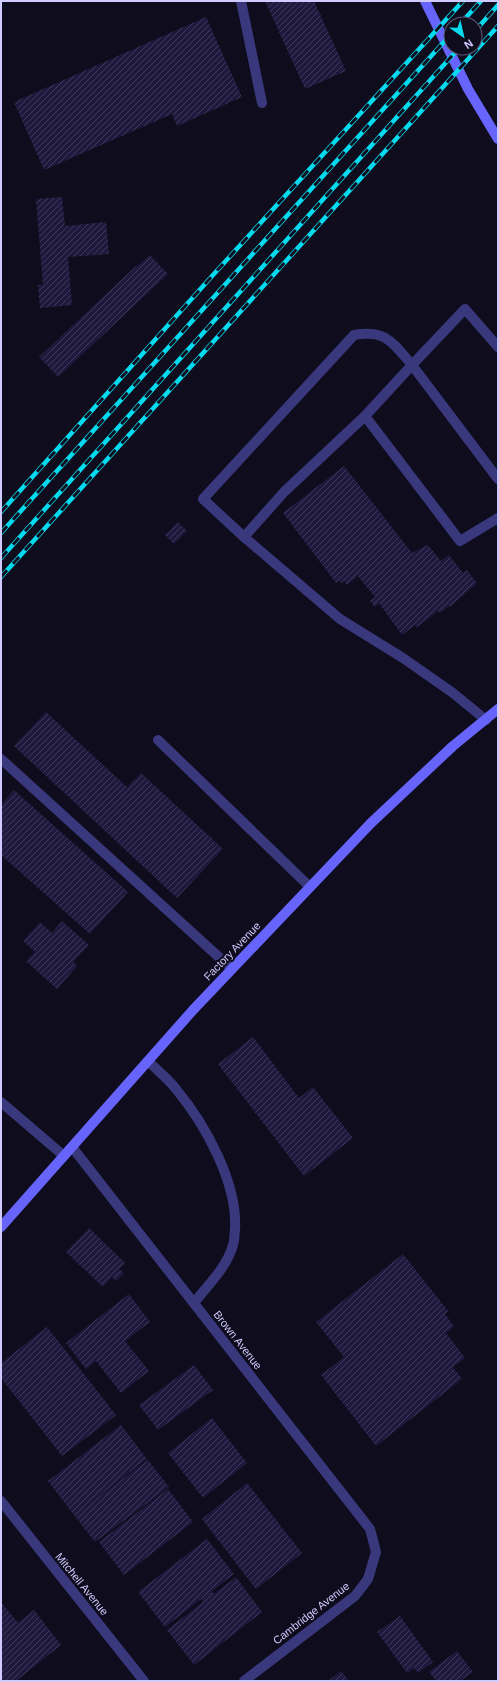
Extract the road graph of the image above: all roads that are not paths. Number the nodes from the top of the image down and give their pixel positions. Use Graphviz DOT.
graph roads {
  1 [pos="241,1"];
  2 [pos="425,1"];
  3 [pos="262,103"];
  4 [pos="498,139"];
  5 [pos="498,347"];
  6 [pos="412,365"];
  7 [pos="364,416"];
  8 [pos="498,479"];
  9 [pos="498,518"];
  10 [pos="244,537"];
  11 [pos="498,709"];
  12 [pos="486,720"];
  13 [pos="158,740"];
  14 [pos="1,759"];
  15 [pos="310,887"];
  16 [pos="232,969"];
  17 [pos="148,1061"];
  18 [pos="1,1102"];
  19 [pos="72,1147"];
  20 [pos="64,1156"];
  21 [pos="1,1227"];
  22 [pos="194,1302"];
  23 [pos="1,1501"];
  24 [pos="376,1552"];
  25 [pos="144,1681"];
  26 [pos="244,1681"];
  1 -- 3 [label="street"];
  2 -- 4 [label="street"];
  5 -- 6 [label="street"];
  6 -- 7 [label="street"];
  6 -- 8 [label="street"];
  6 -- 10 [label="street"];
  7 -- 9 [label="street"];
  7 -- 10 [label="street"];
  10 -- 12 [label="street"];
  11 -- 12 [label="street, Factory Avenue"];
  12 -- 15 [label="street, Factory Avenue"];
  13 -- 15 [label="street"];
  14 -- 16 [label="street"];
  15 -- 16 [label="street, Factory Avenue"];
  16 -- 17 [label="street, Factory Avenue"];
  17 -- 19 [label="street, Factory Avenue"];
  17 -- 22 [label="street"];
  18 -- 20 [label="street"];
  19 -- 20 [label="street, Factory Avenue"];
  19 -- 22 [label="street, Brown Avenue"];
  20 -- 21 [label="street, Factory Avenue"];
  22 -- 24 [label="street, Brown Avenue"];
  23 -- 25 [label="street, Mitchell Avenue"];
  24 -- 26 [label="street, Cambridge Avenue"];
}
